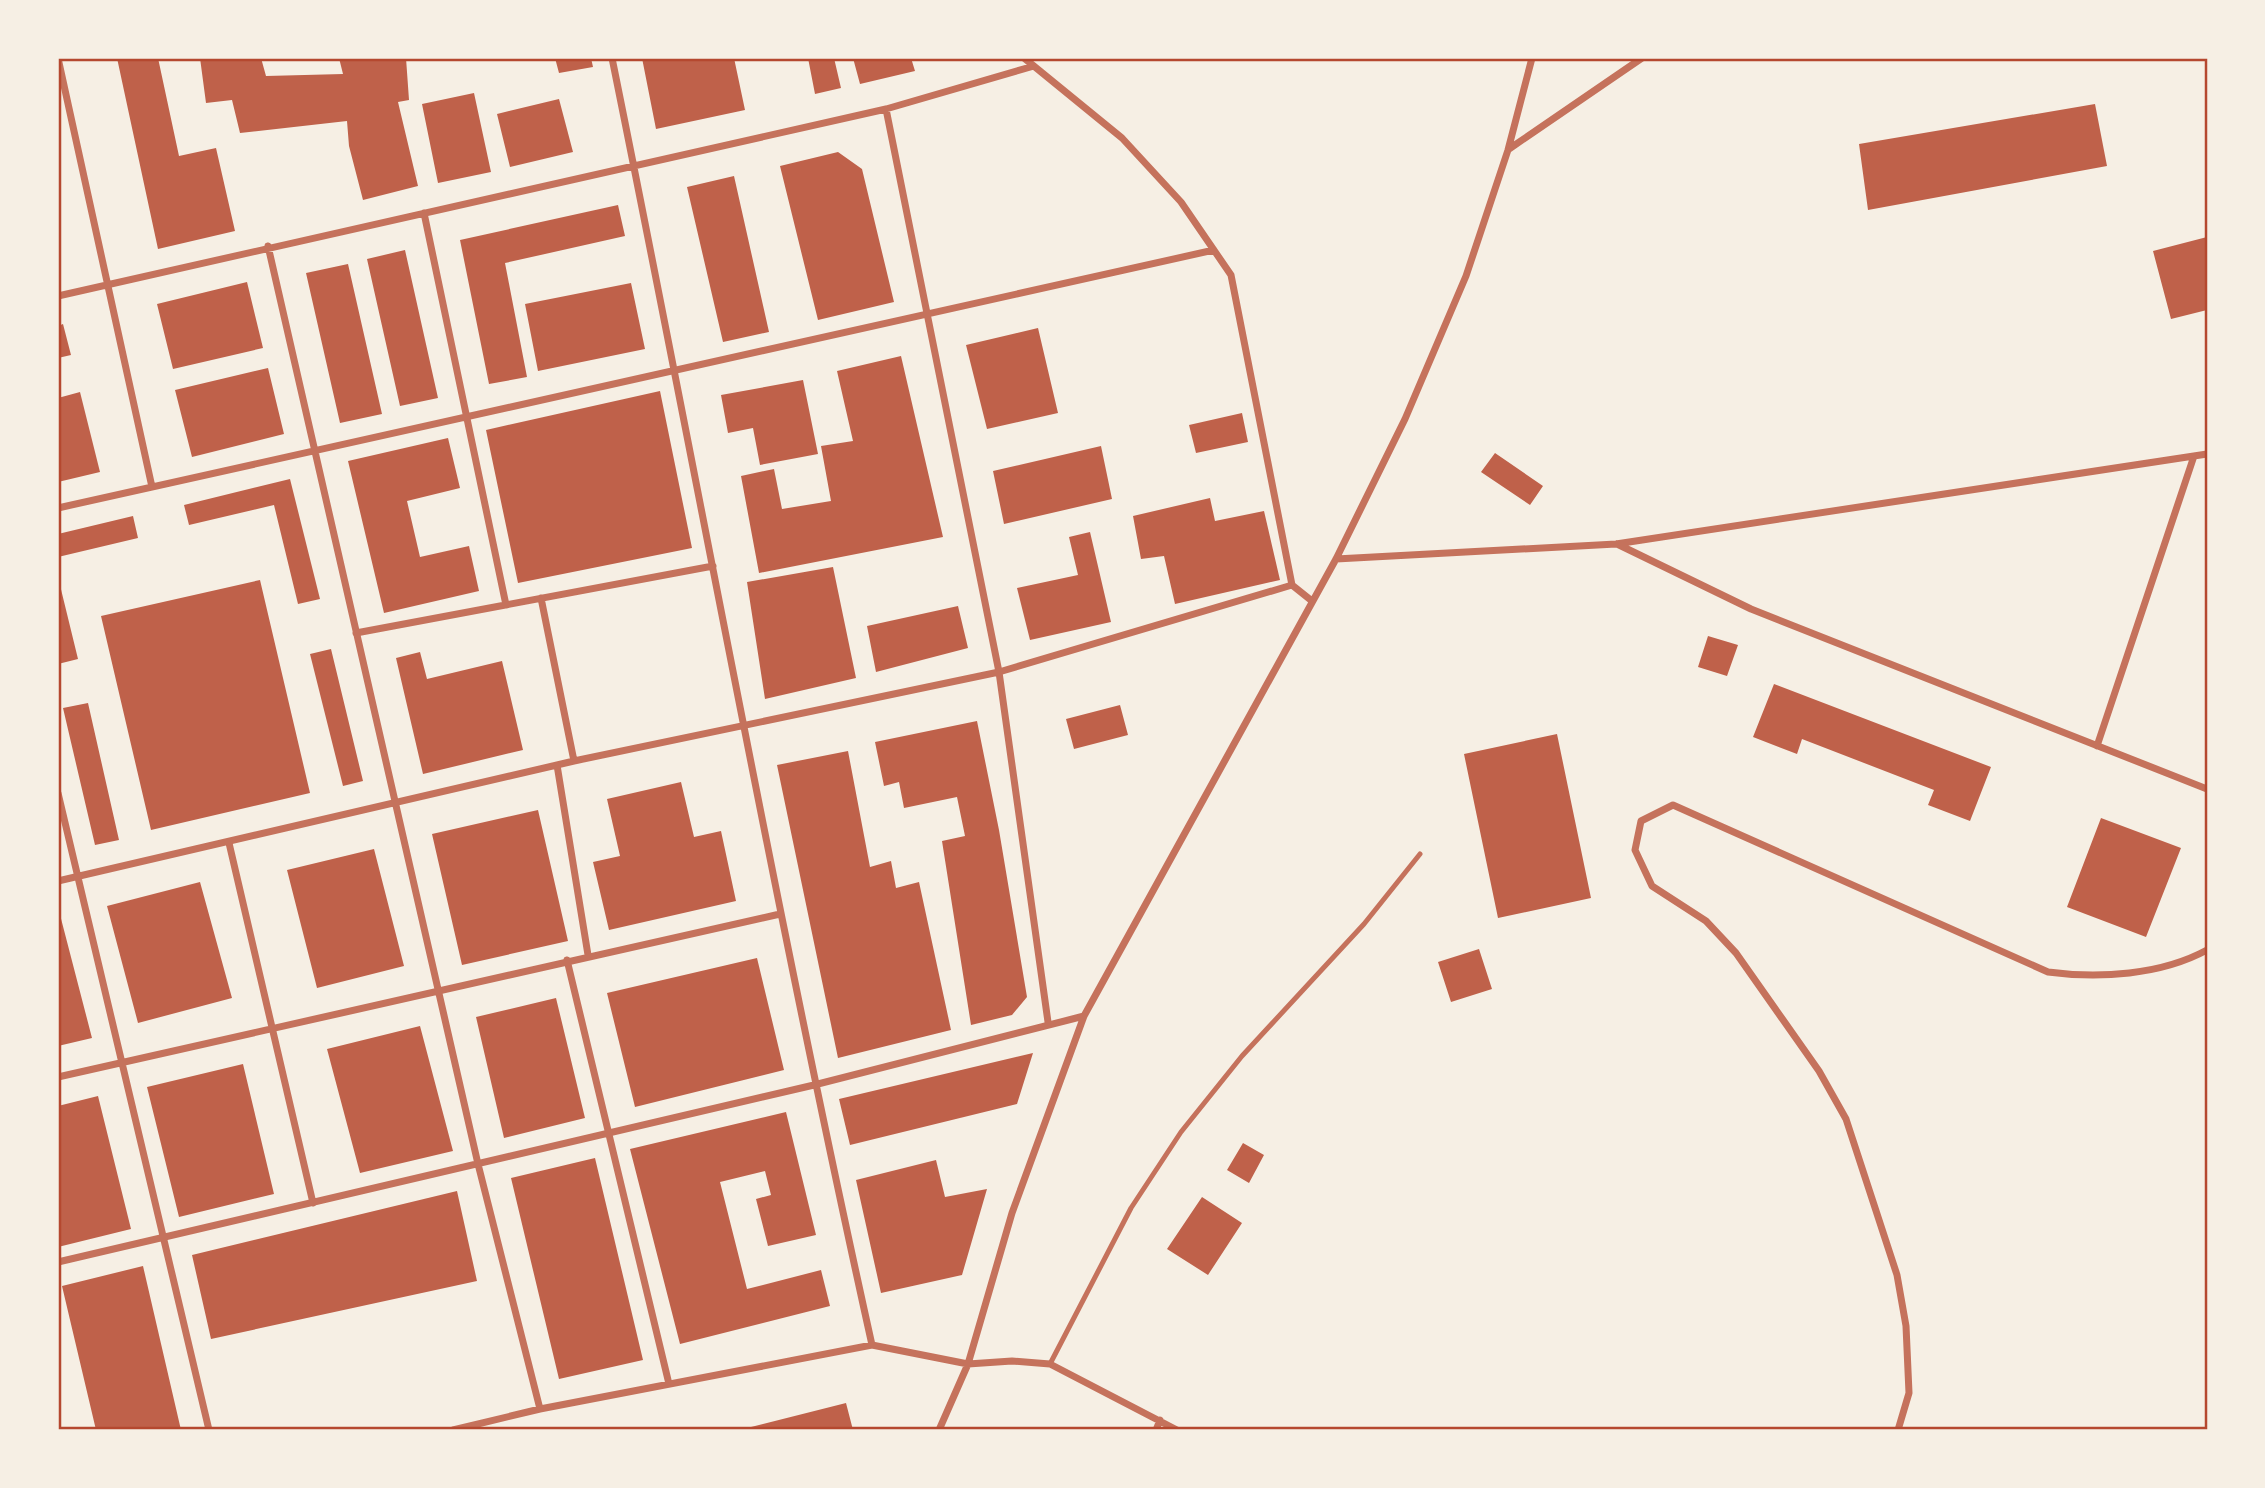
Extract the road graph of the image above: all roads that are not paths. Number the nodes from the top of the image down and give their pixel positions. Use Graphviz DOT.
graph roads {
  1 [pos="58,58"];
  2 [pos="612,58"];
  3 [pos="1024,58"];
  4 [pos="1532,58"];
  5 [pos="1642,58"];
  6 [pos="1034,66"];
  7 [pos="886,109"];
  8 [pos="1508,150"];
  9 [pos="634,164"];
  10 [pos="424,213"];
  11 [pos="268,246"];
  12 [pos="1214,250"];
  13 [pos="105,284"];
  14 [pos="58,296"];
  15 [pos="926,315"];
  16 [pos="676,371"];
  17 [pos="465,417"];
  18 [pos="314,451"];
  19 [pos="2207,454"];
  20 [pos="2194,456"];
  21 [pos="152,487"];
  22 [pos="58,508"];
  23 [pos="1616,544"];
  24 [pos="1336,559"];
  25 [pos="713,566"];
  26 [pos="1292,585"];
  27 [pos="541,598"];
  28 [pos="1312,601"];
  29 [pos="506,605"];
  30 [pos="356,633"];
  31 [pos="999,672"];
  32 [pos="743,726"];
  33 [pos="2097,746"];
  34 [pos="575,761"];
  35 [pos="557,765"];
  36 [pos="2207,789"];
  37 [pos="58,793"];
  38 [pos="396,805"];
  39 [pos="229,843"];
  40 [pos="1420,854"];
  41 [pos="78,878"];
  42 [pos="58,881"];
  43 [pos="780,914"];
  44 [pos="2207,950"];
  45 [pos="588,956"];
  46 [pos="567,960"];
  47 [pos="438,991"];
  48 [pos="1084,1016"];
  49 [pos="1048,1022"];
  50 [pos="273,1029"];
  51 [pos="121,1064"];
  52 [pos="58,1077"];
  53 [pos="814,1084"];
  54 [pos="610,1130"];
  55 [pos="478,1164"];
  56 [pos="313,1203"];
  57 [pos="162,1239"];
  58 [pos="58,1262"];
  59 [pos="872,1345"];
  60 [pos="968,1364"];
  61 [pos="1049,1364"];
  62 [pos="669,1384"];
  63 [pos="540,1409"];
  64 [pos="1160,1420"];
  65 [pos="209,1430"];
  66 [pos="453,1430"];
  67 [pos="939,1430"];
  68 [pos="1156,1430"];
  69 [pos="1177,1430"];
  70 [pos="1898,1430"];
  1 -- 13 [label="street"];
  2 -- 9 [label="street"];
  3 -- 6 [label="street"];
  4 -- 8 [label="street"];
  5 -- 8 [label="street"];
  6 -- 7 [label="street"];
  6 -- 12 [label="street"];
  7 -- 9 [label="street"];
  7 -- 15 [label="street"];
  8 -- 24 [label="street"];
  9 -- 10 [label="street"];
  9 -- 16 [label="street"];
  10 -- 11 [label="street"];
  10 -- 17 [label="street"];
  11 -- 13 [label="street"];
  11 -- 18 [label="street"];
  12 -- 15 [label="street"];
  12 -- 26 [label="street"];
  13 -- 14 [label="street"];
  13 -- 21 [label="street"];
  15 -- 16 [label="street"];
  15 -- 31 [label="street"];
  16 -- 17 [label="street"];
  16 -- 25 [label="street"];
  17 -- 18 [label="street"];
  17 -- 29 [label="street"];
  18 -- 21 [label="street"];
  18 -- 30 [label="street"];
  19 -- 20 [label="street"];
  20 -- 23 [label="street"];
  20 -- 33 [label="street"];
  21 -- 22 [label="street"];
  23 -- 24 [label="street"];
  23 -- 33 [label="street"];
  24 -- 28 [label="street"];
  25 -- 27 [label="street"];
  25 -- 32 [label="street"];
  26 -- 28 [label="street"];
  26 -- 31 [label="street"];
  27 -- 29 [label="street"];
  27 -- 34 [label="street"];
  28 -- 48 [label="street"];
  29 -- 30 [label="street"];
  30 -- 38 [label="street"];
  31 -- 32 [label="street"];
  31 -- 49 [label="street"];
  32 -- 34 [label="street"];
  32 -- 43 [label="street"];
  33 -- 36 [label="street"];
  34 -- 35 [label="street"];
  35 -- 38 [label="street"];
  35 -- 45 [label="street"];
  37 -- 41 [label="street"];
  38 -- 39 [label="street"];
  38 -- 47 [label="street"];
  39 -- 41 [label="street"];
  39 -- 50 [label="street"];
  40 -- 61 [label="lane"];
  41 -- 42 [label="street"];
  41 -- 51 [label="street"];
  43 -- 45 [label="street"];
  43 -- 53 [label="street"];
  44 -- 70 [label="street"];
  45 -- 46 [label="street"];
  46 -- 47 [label="street"];
  46 -- 54 [label="street"];
  47 -- 50 [label="street"];
  47 -- 55 [label="street"];
  48 -- 49 [label="street"];
  48 -- 60 [label="street"];
  49 -- 53 [label="street"];
  50 -- 51 [label="street"];
  50 -- 56 [label="street"];
  51 -- 52 [label="street"];
  51 -- 57 [label="street"];
  53 -- 54 [label="street"];
  53 -- 59 [label="street"];
  54 -- 55 [label="street"];
  54 -- 62 [label="street"];
  55 -- 56 [label="street"];
  55 -- 63 [label="street"];
  56 -- 57 [label="street"];
  57 -- 58 [label="street"];
  57 -- 65 [label="street"];
  59 -- 60 [label="street"];
  59 -- 62 [label="street"];
  60 -- 61 [label="street"];
  60 -- 67 [label="street"];
  61 -- 64 [label="street"];
  62 -- 63 [label="street"];
  63 -- 66 [label="street"];
  64 -- 68 [label="street"];
  64 -- 69 [label="street"];
}
